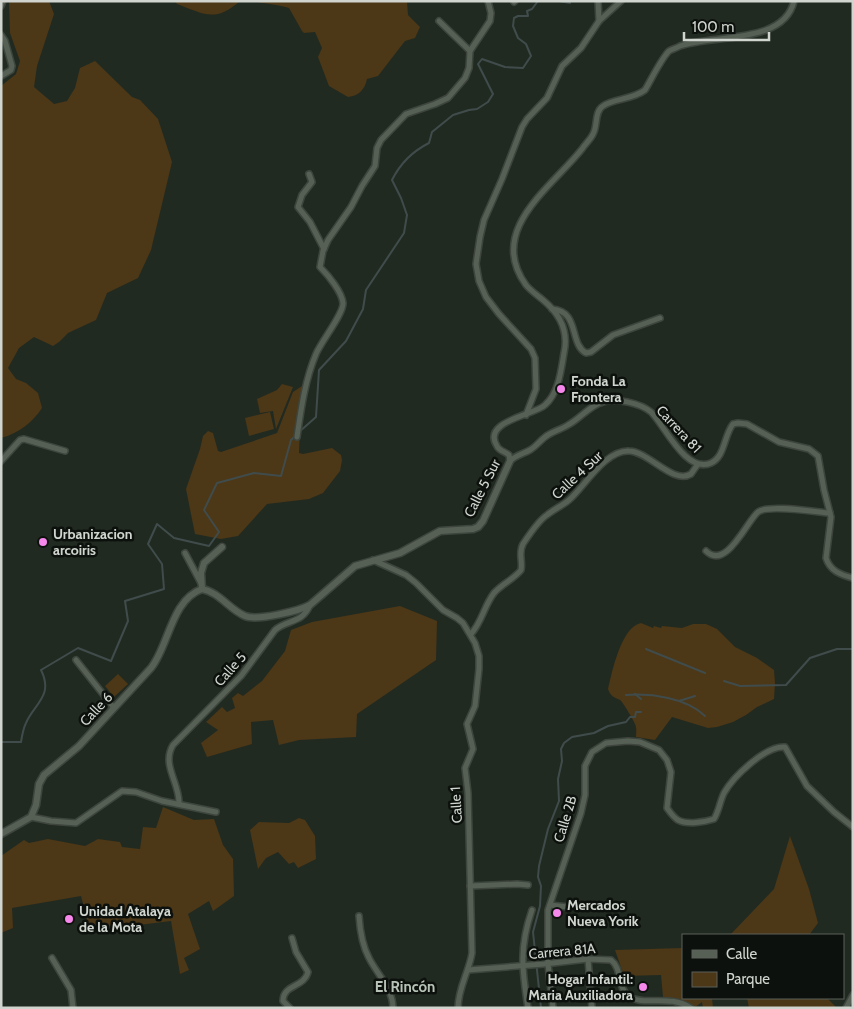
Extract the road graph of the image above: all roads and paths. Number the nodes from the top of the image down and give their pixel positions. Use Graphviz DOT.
graph roads {
  1 [pos="3,1"];
  2 [pos="488,1"];
  3 [pos="598,1"];
  4 [pos="622,1"];
  5 [pos="794,1"];
  6 [pos="1,6"];
  7 [pos="439,21"];
  8 [pos="599,21"];
  9 [pos="1,35"];
  10 [pos="470,51"];
  11 [pos="1,76"];
  12 [pos="309,174"];
  13 [pos="324,249"];
  14 [pos="552,309"];
  15 [pos="660,318"];
  16 [pos="621,402"];
  17 [pos="526,415"];
  18 [pos="297,437"];
  19 [pos="65,451"];
  20 [pos="1,461"];
  21 [pos="510,461"];
  22 [pos="698,464"];
  23 [pos="830,513"];
  24 [pos="222,547"];
  25 [pos="706,551"];
  26 [pos="185,553"];
  27 [pos="372,560"];
  28 [pos="853,578"];
  29 [pos="202,587"];
  30 [pos="310,604"];
  31 [pos="471,634"];
  32 [pos="76,660"];
  33 [pos="114,708"];
  34 [pos="179,804"];
  35 [pos="216,812"];
  36 [pos="31,817"];
  37 [pos="853,827"];
  38 [pos="1,834"];
  39 [pos="528,885"];
  40 [pos="470,886"];
  41 [pos="550,905"];
  42 [pos="568,907"];
  43 [pos="532,910"];
  44 [pos="359,916"];
  45 [pos="292,938"];
  46 [pos="52,958"];
  47 [pos="588,959"];
  48 [pos="548,964"];
  49 [pos="522,966"];
  50 [pos="468,970"];
  51 [pos="853,995"];
  52 [pos="73,1008"];
  53 [pos="290,1008"];
  54 [pos="393,1008"];
  55 [pos="458,1008"];
  56 [pos="528,1008"];
  57 [pos="553,1008"];
  58 [pos="592,1008"];
  59 [pos="691,1008"];
  60 [pos="846,1008"];
  1 -- 6 [label="street"];
  2 -- 10 [label="street"];
  3 -- 8 [label="street"];
  4 -- 8 [label="street"];
  5 -- 14 [label="street"];
  7 -- 10 [label="street"];
  8 -- 17 [label="street"];
  9 -- 11 [label="street"];
  10 -- 13 [label="street"];
  12 -- 13 [label="street"];
  13 -- 18 [label="street"];
  14 -- 15 [label="street"];
  14 -- 17 [label="street"];
  16 -- 21 [label="street, Calle 5 Sur"];
  16 -- 22 [label="street, Carrera 81"];
  17 -- 21 [label="street"];
  19 -- 20 [label="street"];
  21 -- 27 [label="street, Calle 5 Sur"];
  22 -- 23 [label="street, Carrera 81"];
  22 -- 31 [label="street, Calle 4 Sur"];
  23 -- 25 [label="street"];
  23 -- 28 [label="street, Carrera 81"];
  24 -- 29 [label="street"];
  26 -- 29 [label="street"];
  27 -- 30 [label="street, Calle 5 Sur"];
  27 -- 31 [label="street, Calle 1"];
  29 -- 30 [label="street"];
  29 -- 33 [label="street, Calle 6"];
  30 -- 34 [label="street, Calle 5"];
  31 -- 40 [label="street, Calle 1"];
  32 -- 33 [label="street"];
  33 -- 36 [label="street, Calle 6"];
  34 -- 35 [label="street"];
  34 -- 36 [label="street"];
  36 -- 38 [label="street"];
  37 -- 41 [label="street, Calle 2B"];
  39 -- 40 [label="street"];
  40 -- 50 [label="street, Calle 1"];
  41 -- 42 [label="street"];
  41 -- 48 [label="street, Calle 2B"];
  43 -- 49 [label="street"];
  44 -- 54 [label="street"];
  45 -- 53 [label="street"];
  46 -- 52 [label="street"];
  47 -- 48 [label="street, Carrera 81A"];
  47 -- 58 [label="street"];
  47 -- 59 [label="street, Carrera 81A"];
  48 -- 49 [label="street, Carrera 81A"];
  48 -- 57 [label="street, Calle 2B"];
  49 -- 50 [label="street, Carrera 81A"];
  49 -- 56 [label="street"];
  50 -- 55 [label="street, Calle 1"];
  51 -- 60 [label="street"];
}
